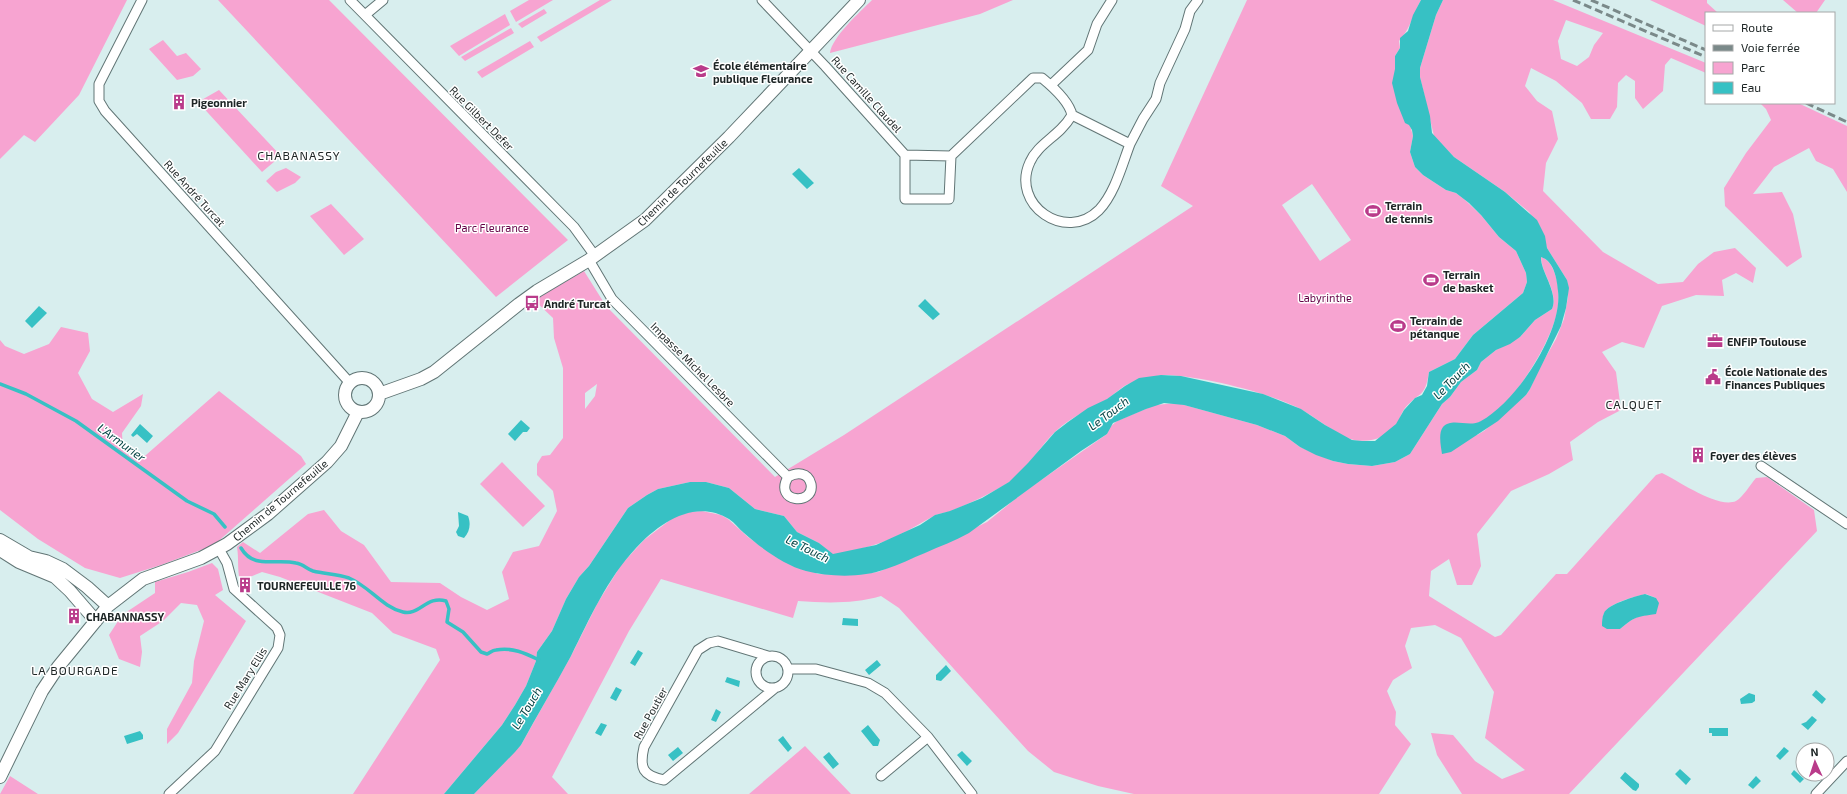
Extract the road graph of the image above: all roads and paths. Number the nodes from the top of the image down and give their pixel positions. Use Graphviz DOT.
graph roads {
  1 [pos="142,0"];
  2 [pos="350,0"];
  3 [pos="383,0"];
  4 [pos="762,0"];
  5 [pos="859,0"];
  6 [pos="1112,0"];
  7 [pos="1198,0"];
  8 [pos="365,15"];
  9 [pos="811,51"];
  10 [pos="1050,85"];
  11 [pos="1072,115"];
  12 [pos="1130,144"];
  13 [pos="905,155"];
  14 [pos="951,156"];
  15 [pos="592,258"];
  16 [pos="350,383"];
  17 [pos="379,394"];
  18 [pos="358,412"];
  19 [pos="1761,466"];
  20 [pos="788,477"];
  21 [pos="1847,524"];
  22 [pos="0,540"];
  23 [pos="219,549"];
  24 [pos="0,550"];
  25 [pos="108,606"];
  26 [pos="96,621"];
  27 [pos="768,656"];
  28 [pos="788,669"];
  29 [pos="775,688"];
  30 [pos="928,737"];
  31 [pos="1847,761"];
  32 [pos="881,776"];
  33 [pos="0,777"];
  34 [pos="169,794"];
  35 [pos="972,794"];
  36 [pos="1816,794"];
  1 -- 16 [label="street, Rue André Turcat"];
  2 -- 8 [label="street, Rue Gilbert Defer"];
  3 -- 8 [label="street"];
  4 -- 9 [label="street"];
  5 -- 9 [label="street, Chemin de Tournefeuille"];
  6 -- 10 [label="street"];
  7 -- 12 [label="street"];
  8 -- 15 [label="street, Rue Gilbert Defer"];
  9 -- 13 [label="street, Rue Camille Claudel"];
  9 -- 15 [label="street, Chemin de Tournefeuille"];
  10 -- 11 [label="street"];
  10 -- 14 [label="street"];
  11 -- 12 [label="street"];
  11 -- 12 [label="street"];
  13 -- 14 [label="street"];
  13 -- 14 [label="street"];
  15 -- 17 [label="street, Chemin de Tournefeuille"];
  15 -- 20 [label="street, Impasse Michel Lesbre"];
  16 -- 17 [label="street"];
  16 -- 18 [label="street"];
  17 -- 18 [label="street"];
  18 -- 23 [label="street, Chemin de Tournefeuille"];
  19 -- 21 [label="street"];
  22 -- 25 [label="street"];
  23 -- 25 [label="street, Chemin de Tournefeuille"];
  23 -- 34 [label="street, Rue Mary Ellis"];
  24 -- 26 [label="street"];
  25 -- 26 [label="street, Chemin de Tournefeuille"];
  26 -- 33 [label="street, Chemin de Tournefeuille"];
  27 -- 28 [label="street, Rue Poutier"];
  27 -- 29 [label="street"];
  27 -- 29 [label="street, Rue Poutier"];
  28 -- 29 [label="street, Rue Poutier"];
  28 -- 30 [label="street"];
  30 -- 32 [label="street"];
  30 -- 35 [label="street"];
  31 -- 36 [label="street"];
}
